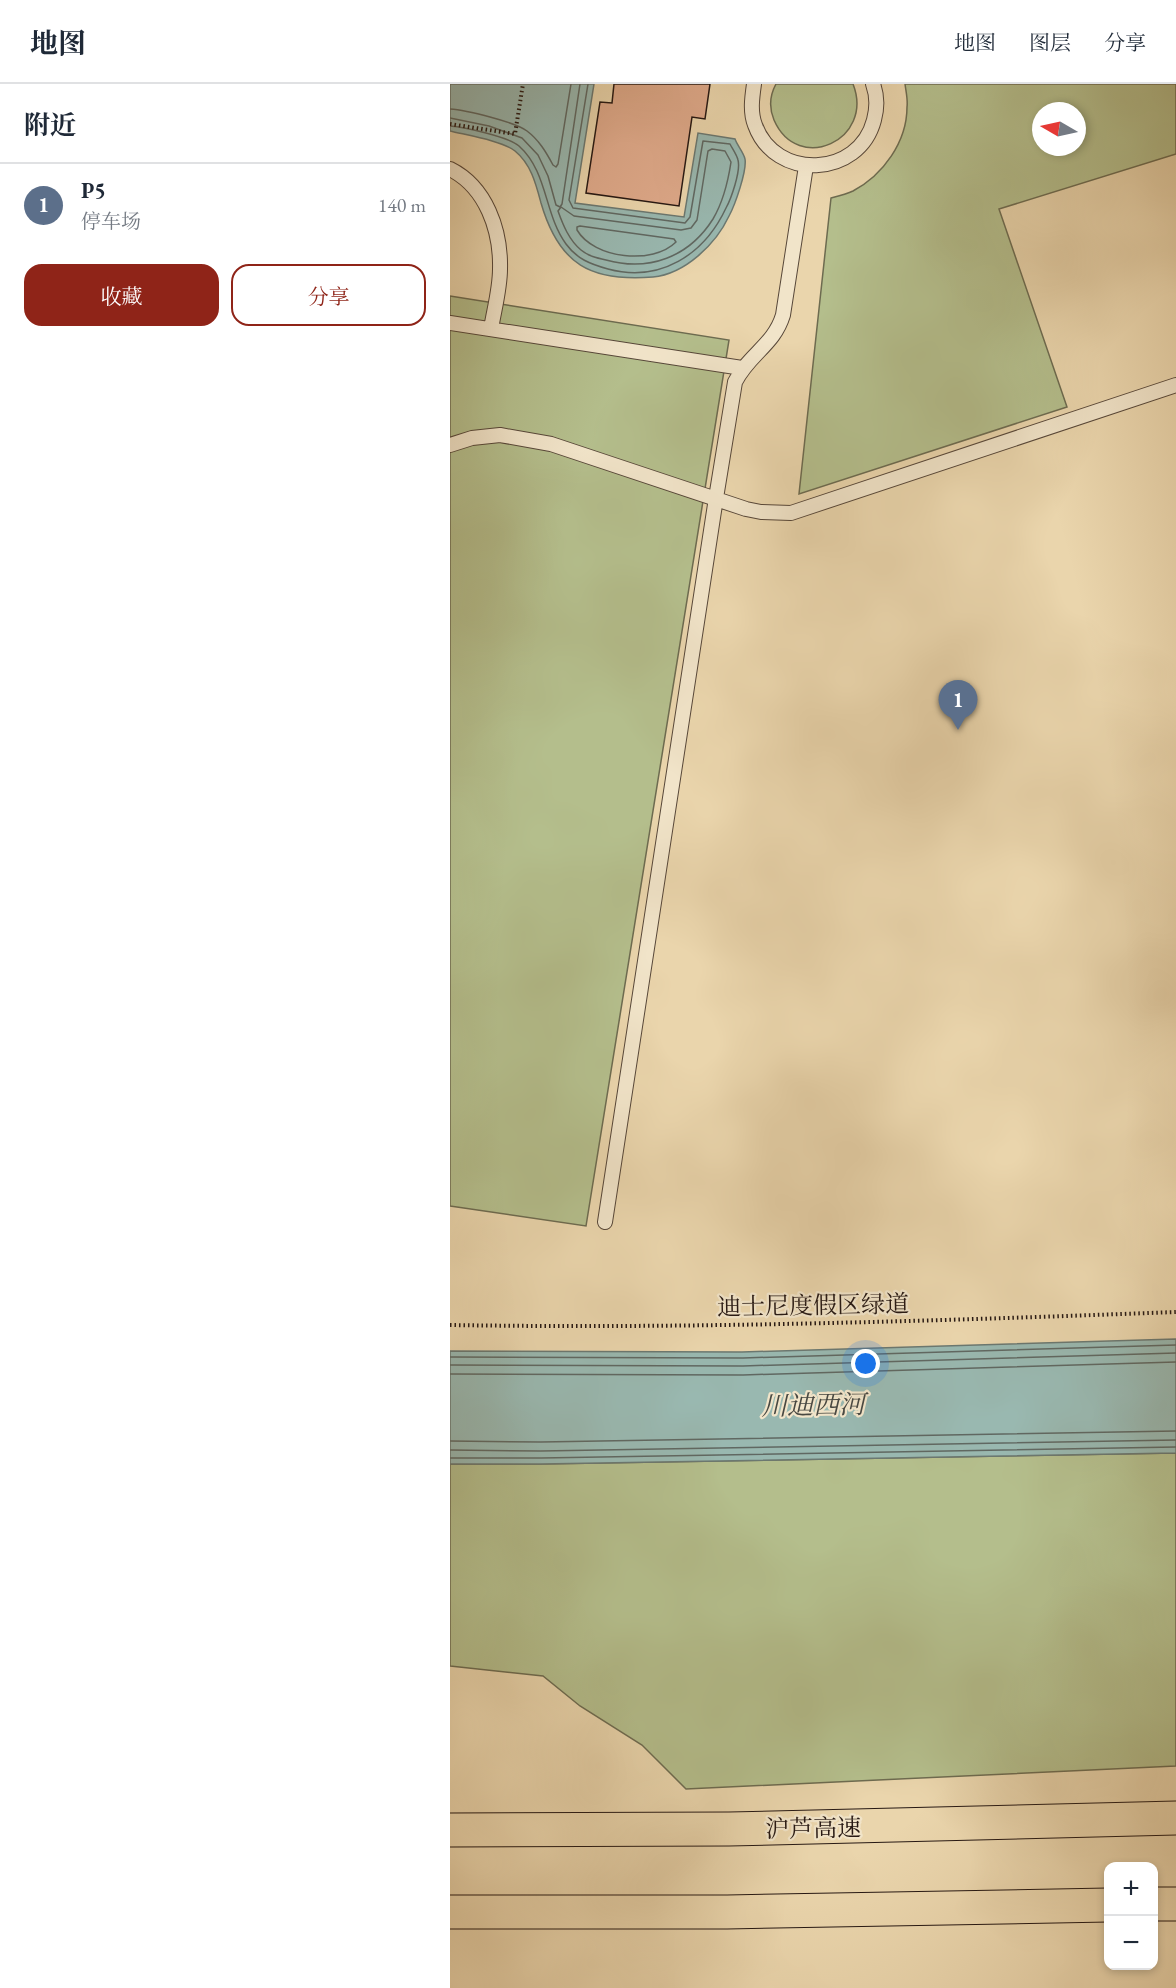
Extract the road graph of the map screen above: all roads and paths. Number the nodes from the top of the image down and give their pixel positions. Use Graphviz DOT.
graph roads {
  1 [pos="523,84"];
  2 [pos="754,84"];
  3 [pos="873,84"];
  4 [pos="450,124"];
  5 [pos="806,166"];
  6 [pos="450,169"];
  7 [pos="450,323"];
  8 [pos="491,329"];
  9 [pos="742,368"];
  10 [pos="1176,385"];
  11 [pos="450,446"];
  12 [pos="716,498"];
  13 [pos="605,1222"];
  14 [pos="1176,1312"];
  15 [pos="450,1325"];
  16 [pos="1176,1818"];
  17 [pos="450,1830"];
  18 [pos="1158,1904"];
  19 [pos="1176,1904"];
  20 [pos="1104,1905"];
  21 [pos="450,1912"];
  1 -- 4 [label="path"];
  2 -- 5 [label="lane"];
  3 -- 5 [label="lane"];
  5 -- 9 [label="lane"];
  6 -- 8 [label="lane"];
  7 -- 8 [label="lane"];
  8 -- 9 [label="lane"];
  9 -- 12 [label="lane"];
  10 -- 12 [label="lane"];
  11 -- 12 [label="lane"];
  12 -- 13 [label="lane"];
  14 -- 15 [label="path, 迪士尼度假区绿道"];
  16 -- 17 [label="highway, 沪芦高速"];
  18 -- 19 [label="highway"];
  20 -- 21 [label="highway"];
}
